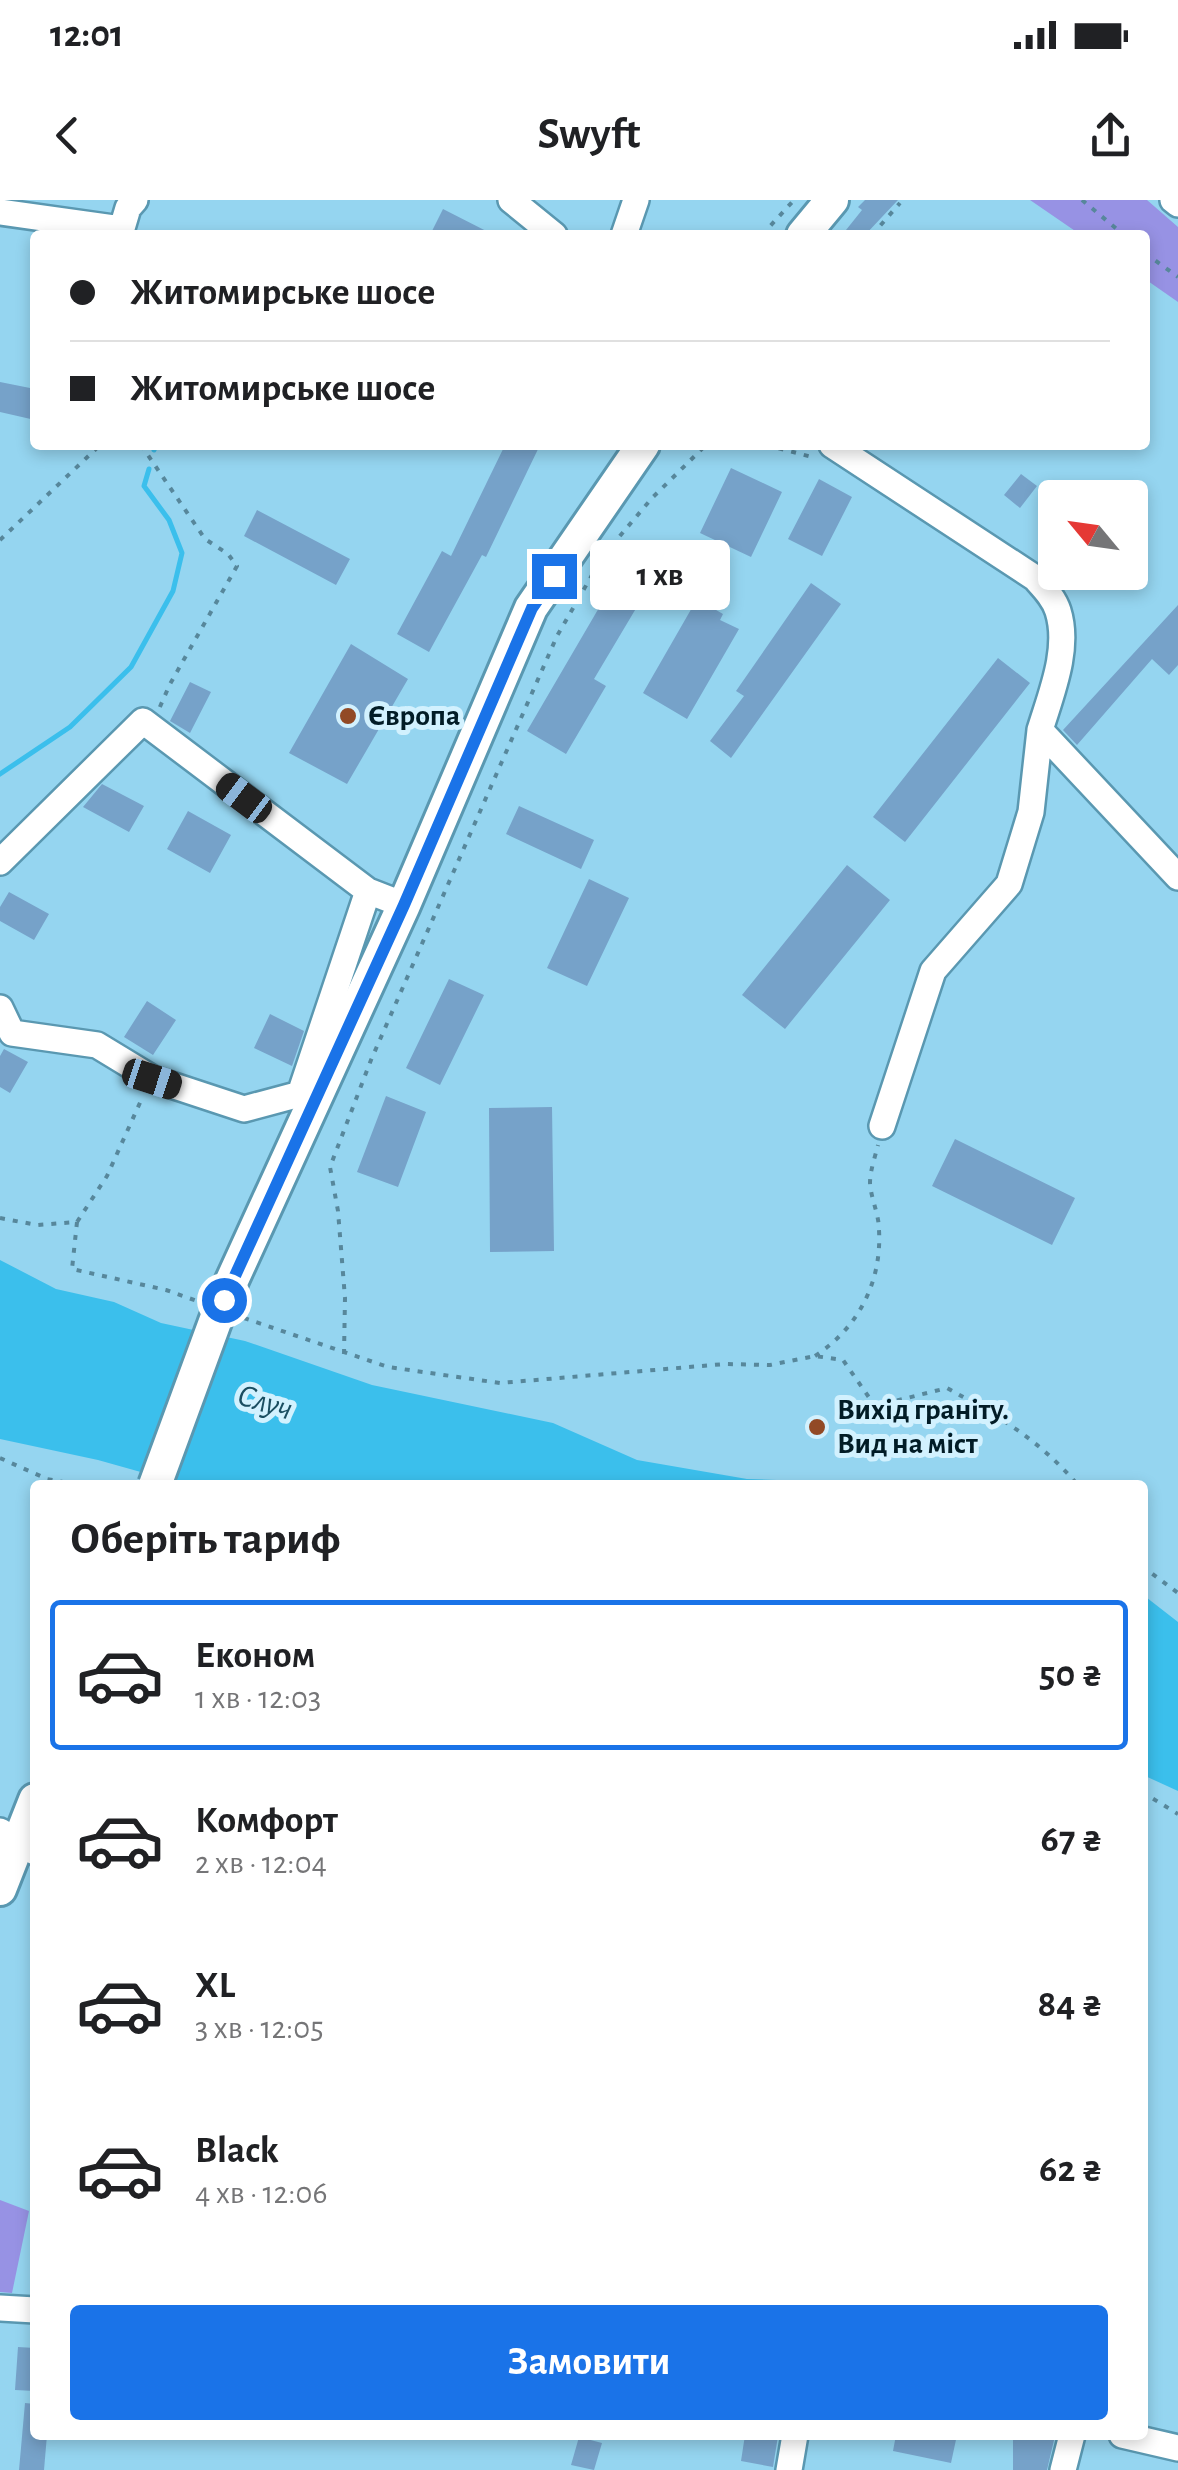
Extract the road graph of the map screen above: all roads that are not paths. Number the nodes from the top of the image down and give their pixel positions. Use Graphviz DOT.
graph roads {
  1 [pos="135,200"];
  2 [pos="511,200"];
  3 [pos="636,200"];
  4 [pos="832,200"];
  5 [pos="0,212"];
  6 [pos="109,230"];
  7 [pos="122,230"];
  8 [pos="548,230"];
  9 [pos="626,230"];
  10 [pos="808,230"];
  11 [pos="640,450"];
  12 [pos="840,450"];
  13 [pos="1040,730"];
  14 [pos="0,862"];
  15 [pos="1178,877"];
  16 [pos="368,891"];
  17 [pos="404,905"];
  18 [pos="0,1008"];
  19 [pos="882,1126"];
  20 [pos="157,1480"];
  21 [pos="30,1812"];
  22 [pos="18,1842"];
  23 [pos="0,1890"];
  24 [pos="0,2308"];
  25 [pos="30,2310"];
  26 [pos="794,2440"];
  27 [pos="1071,2440"];
  28 [pos="1135,2440"];
  29 [pos="1175,2455"];
  30 [pos="788,2470"];
  31 [pos="1063,2470"];
  1 -- 7 [label="street"];
  2 -- 8 [label="street"];
  3 -- 9 [label="street"];
  4 -- 10 [label="main road"];
  5 -- 6 [label="street"];
  11 -- 17 [label="main road"];
  12 -- 13 [label="street"];
  13 -- 15 [label="street"];
  13 -- 19 [label="street"];
  14 -- 16 [label="street"];
  16 -- 17 [label="street"];
  16 -- 18 [label="street"];
  17 -- 20 [label="main road, bridge"];
  21 -- 22 [label="main road"];
  22 -- 23 [label="main road"];
  24 -- 25 [label="street"];
  26 -- 30 [label="street"];
  27 -- 31 [label="street"];
  28 -- 29 [label="street"];
}
